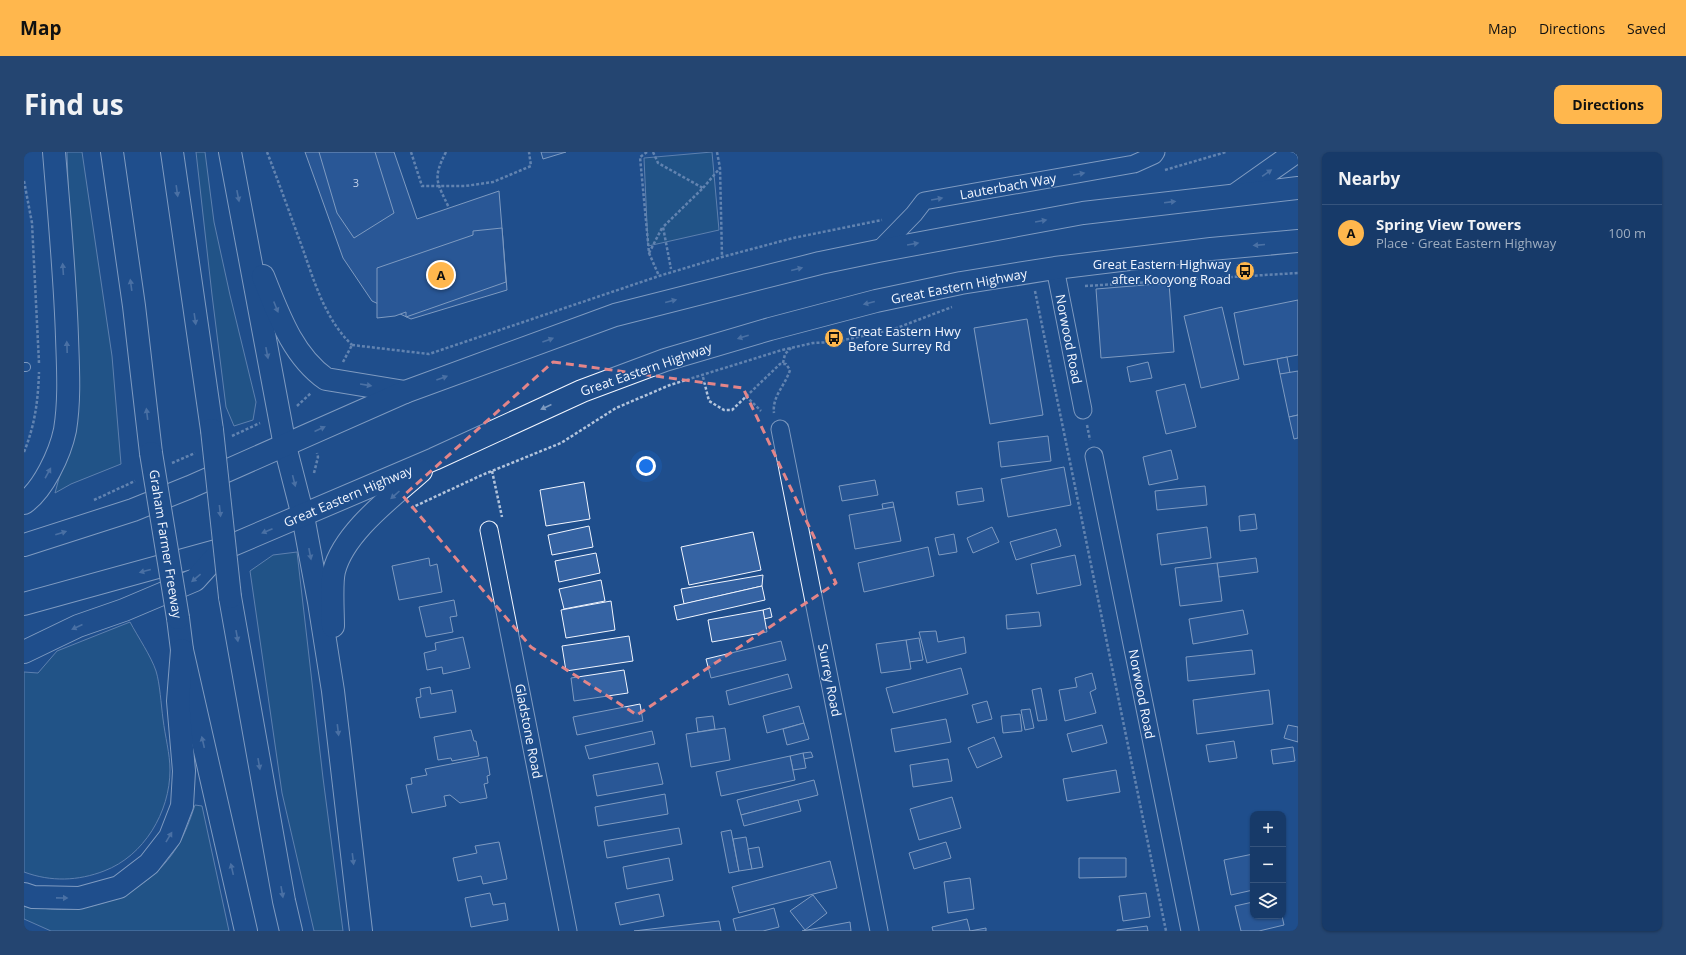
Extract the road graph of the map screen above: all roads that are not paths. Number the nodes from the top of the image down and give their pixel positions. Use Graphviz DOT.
graph roads {
  1 [pos="54,152"];
  2 [pos="112,152"];
  3 [pos="172,152"];
  4 [pos="230,152"];
  5 [pos="1156,152"];
  6 [pos="1296,152"];
  7 [pos="1298,188"];
  8 [pos="1238,194"];
  9 [pos="245,232"];
  10 [pos="1298,241"];
  11 [pos="878,251"];
  12 [pos="1058,278"];
  13 [pos="405,392"];
  14 [pos="1083,410"];
  15 [pos="780,429"];
  16 [pos="285,446"];
  17 [pos="1094,456"];
  18 [pos="434,459"];
  19 [pos="24,503"];
  20 [pos="302,516"];
  21 [pos="489,530"];
  22 [pos="24,545"];
  23 [pos="223,550"];
  24 [pos="24,604"];
  25 [pos="182,650"];
  26 [pos="24,652"];
  27 [pos="333,691"];
  28 [pos="24,894"];
  29 [pos="246,931"];
  30 [pos="291,931"];
  31 [pos="361,931"];
  32 [pos="568,931"];
  33 [pos="879,931"];
  34 [pos="1190,931"];
  19 -- 1 [label="highway, one-way"];
  25 -- 2 [label="highway, Graham Farmer Freeway, one-way, bridge"];
  3 -- 30 [label="highway, one-way, bridge"];
  4 -- 9 [label="highway, one-way"];
  11 -- 5 [label="street, Lauterbach Way, one-way"];
  8 -- 6 [label="highway, one-way"];
  7 -- 8 [label="highway"];
  11 -- 8 [label="highway, one-way"];
  9 -- 13 [label="highway, one-way"];
  9 -- 16 [label="highway, one-way"];
  10 -- 12 [label="highway, Great Eastern Highway, one-way"];
  13 -- 11 [label="highway, one-way"];
  12 -- 14 [label="street, Norwood Road"];
  12 -- 18 [label="highway, Great Eastern Highway, one-way"];
  16 -- 13 [label="highway, one-way"];
  15 -- 33 [label="street, Surrey Road"];
  16 -- 20 [label="highway, one-way"];
  22 -- 16 [label="highway, one-way"];
  17 -- 34 [label="street, Norwood Road"];
  18 -- 20 [label="highway, Great Eastern Highway"];
  18 -- 27 [label="highway, one-way"];
  20 -- 23 [label="highway, Great Eastern Highway, one-way"];
  20 -- 27 [label="highway, one-way"];
  21 -- 32 [label="street, Gladstone Road"];
  23 -- 24 [label="highway, Great Eastern Highway, one-way"];
  23 -- 26 [label="highway, one-way"];
  28 -- 25 [label="highway, one-way"];
  29 -- 25 [label="highway, Graham Farmer Freeway, one-way"];
  27 -- 31 [label="highway, one-way"];
}
